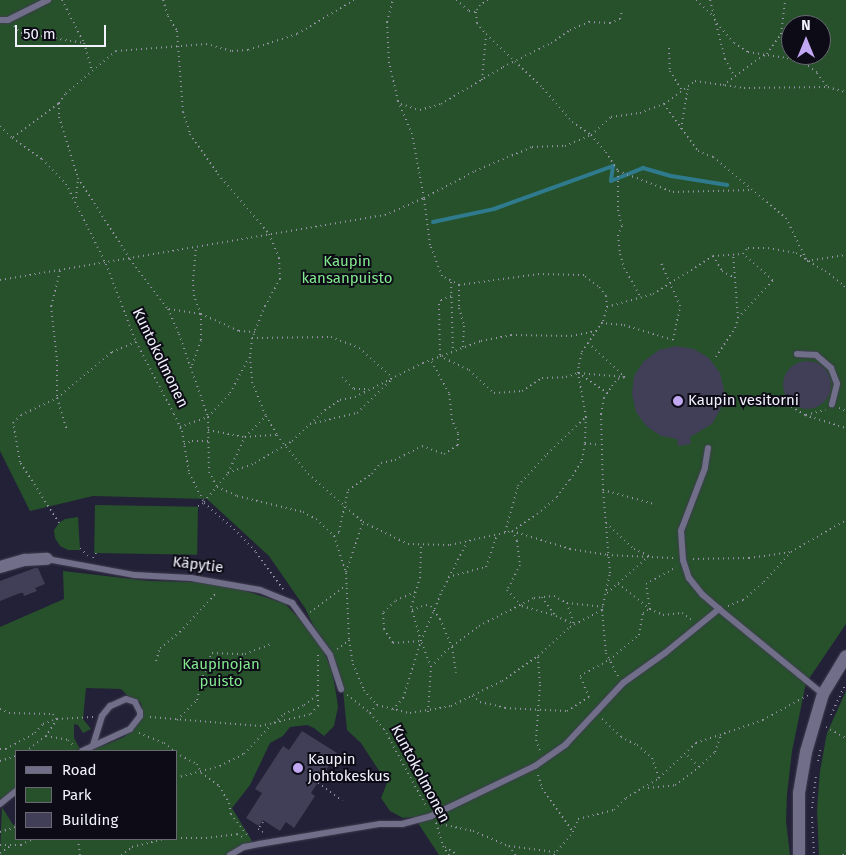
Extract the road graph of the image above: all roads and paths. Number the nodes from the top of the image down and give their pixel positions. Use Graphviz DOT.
graph roads {
  1 [pos="48,0"];
  2 [pos="62,0"];
  3 [pos="162,0"];
  4 [pos="354,0"];
  5 [pos="393,0"];
  6 [pos="456,0"];
  7 [pos="488,0"];
  8 [pos="696,0"];
  9 [pos="710,0"];
  10 [pos="785,0"];
  11 [pos="622,10"];
  12 [pos="476,12"];
  13 [pos="715,18"];
  14 [pos="0,20"];
  15 [pos="8,20"];
  16 [pos="717,24"];
  17 [pos="486,34"];
  18 [pos="84,43"];
  19 [pos="179,45"];
  20 [pos="669,48"];
  21 [pos="767,54"];
  22 [pos="513,62"];
  23 [pos="92,72"];
  24 [pos="734,77"];
  25 [pos="482,80"];
  26 [pos="723,85"];
  27 [pos="688,87"];
  28 [pos="828,88"];
  29 [pos="682,91"];
  30 [pos="846,92"];
  31 [pos="59,104"];
  32 [pos="400,104"];
  33 [pos="664,104"];
  34 [pos="0,126"];
  35 [pos="681,129"];
  36 [pos="591,134"];
  37 [pos="12,138"];
  38 [pos="618,171"];
  39 [pos="78,178"];
  40 [pos="753,190"];
  41 [pos="424,198"];
  42 [pos="75,200"];
  43 [pos="269,234"];
  44 [pos="196,247"];
  45 [pos="733,253"];
  46 [pos="743,254"];
  47 [pos="846,255"];
  48 [pos="713,256"];
  49 [pos="130,259"];
  50 [pos="807,261"];
  51 [pos="661,263"];
  52 [pos="106,264"];
  53 [pos="60,271"];
  54 [pos="736,278"];
  55 [pos="0,280"];
  56 [pos="451,282"];
  57 [pos="671,282"];
  58 [pos="459,285"];
  59 [pos="846,290"];
  60 [pos="450,296"];
  61 [pos="641,298"];
  62 [pos="608,308"];
  63 [pos="168,309"];
  64 [pos="201,314"];
  65 [pos="738,318"];
  66 [pos="601,323"];
  67 [pos="597,331"];
  68 [pos="255,332"];
  69 [pos="252,338"];
  70 [pos="136,342"];
  71 [pos="588,342"];
  72 [pos="463,348"];
  73 [pos="453,352"];
  74 [pos="797,354"];
  75 [pos="440,356"];
  76 [pos="250,357"];
  77 [pos="716,357"];
  78 [pos="430,360"];
  79 [pos="192,365"];
  80 [pos="578,373"];
  81 [pos="342,377"];
  82 [pos="625,377"];
  83 [pos="392,378"];
  84 [pos="370,389"];
  85 [pos="608,393"];
  86 [pos="57,398"];
  87 [pos="787,404"];
  88 [pos="832,404"];
  89 [pos="805,415"];
  90 [pos="266,416"];
  91 [pos="208,417"];
  92 [pos="586,417"];
  93 [pos="310,424"];
  94 [pos="180,427"];
  95 [pos="846,428"];
  96 [pos="67,430"];
  97 [pos="208,430"];
  98 [pos="277,435"];
  99 [pos="245,437"];
  100 [pos="208,441"];
  101 [pos="586,443"];
  102 [pos="184,444"];
  103 [pos="286,445"];
  104 [pos="602,445"];
  105 [pos="708,448"];
  106 [pos="228,473"];
  107 [pos="217,487"];
  108 [pos="603,490"];
  109 [pos="204,502"];
  110 [pos="654,504"];
  111 [pos="198,506"];
  112 [pos="344,506"];
  113 [pos="846,520"];
  114 [pos="363,522"];
  115 [pos="606,522"];
  116 [pos="59,523"];
  117 [pos="512,530"];
  118 [pos="504,533"];
  119 [pos="497,535"];
  120 [pos="334,536"];
  121 [pos="467,542"];
  122 [pos="421,543"];
  123 [pos="80,548"];
  124 [pos="791,552"];
  125 [pos="608,555"];
  126 [pos="649,556"];
  127 [pos="47,559"];
  128 [pos="92,560"];
  129 [pos="684,561"];
  130 [pos="0,567"];
  131 [pos="346,572"];
  132 [pos="448,577"];
  133 [pos="223,584"];
  134 [pos="618,584"];
  135 [pos="346,585"];
  136 [pos="415,592"];
  137 [pos="607,593"];
  138 [pos="542,597"];
  139 [pos="567,603"];
  140 [pos="292,604"];
  141 [pos="522,606"];
  142 [pos="603,607"];
  143 [pos="650,609"];
  144 [pos="719,609"];
  145 [pos="412,610"];
  146 [pos="434,610"];
  147 [pos="602,610"];
  148 [pos="556,616"];
  149 [pos="303,617"];
  150 [pos="699,625"];
  151 [pos="316,637"];
  152 [pos="348,640"];
  153 [pos="421,641"];
  154 [pos="271,644"];
  155 [pos="452,647"];
  156 [pos="330,655"];
  157 [pos="538,656"];
  158 [pos="846,656"];
  159 [pos="609,660"];
  160 [pos="156,661"];
  161 [pos="431,667"];
  162 [pos="456,673"];
  163 [pos="623,683"];
  164 [pos="846,683"];
  165 [pos="845,687"];
  166 [pos="341,689"];
  167 [pos="820,691"];
  168 [pos="317,695"];
  169 [pos="472,696"];
  170 [pos="376,705"];
  171 [pos="0,709"];
  172 [pos="537,709"];
  173 [pos="393,710"];
  174 [pos="370,712"];
  175 [pos="428,712"];
  176 [pos="597,712"];
  177 [pos="102,716"];
  178 [pos="140,716"];
  179 [pos="829,718"];
  180 [pos="58,719"];
  181 [pos="177,720"];
  182 [pos="274,723"];
  183 [pos="271,725"];
  184 [pos="130,729"];
  185 [pos="722,734"];
  186 [pos="46,736"];
  187 [pos="824,736"];
  188 [pos="846,738"];
  189 [pos="822,744"];
  190 [pos="93,745"];
  191 [pos="0,749"];
  192 [pos="28,750"];
  193 [pos="80,750"];
  194 [pos="83,750"];
  195 [pos="172,750"];
  196 [pos="685,753"];
  197 [pos="178,754"];
  198 [pos="15,756"];
  199 [pos="544,760"];
  200 [pos="0,761"];
  201 [pos="818,762"];
  202 [pos="535,766"];
  203 [pos="699,767"];
  204 [pos="816,770"];
  205 [pos="201,772"];
  206 [pos="178,778"];
  207 [pos="659,778"];
  208 [pos="318,783"];
  209 [pos="646,788"];
  210 [pos="15,792"];
  211 [pos="342,801"];
  212 [pos="0,804"];
  213 [pos="431,816"];
  214 [pos="436,824"];
  215 [pos="15,827"];
  216 [pos="0,832"];
  217 [pos="573,832"];
  218 [pos="178,838"];
  219 [pos="31,840"];
  220 [pos="78,840"];
  221 [pos="161,840"];
  222 [pos="0,845"];
  223 [pos="11,846"];
  224 [pos="443,846"];
  225 [pos="509,846"];
  226 [pos="846,850"];
  227 [pos="556,852"];
  228 [pos="0,853"];
  229 [pos="80,855"];
  230 [pos="121,855"];
  231 [pos="230,855"];
  232 [pos="449,855"];
  233 [pos="458,855"];
  234 [pos="516,855"];
  235 [pos="554,855"];
  236 [pos="799,855"];
  237 [pos="814,855"];
  238 [pos="843,855"];
  1 -- 15 [label="lane"];
  2 -- 18 [label="path"];
  3 -- 19 [label="path"];
  4 -- 19 [label="path"];
  5 -- 32 [label="path"];
  6 -- 12 [label="path"];
  7 -- 12 [label="path"];
  8 -- 13 [label="path"];
  9 -- 13 [label="path"];
  10 -- 21 [label="path"];
  11 -- 22 [label="path"];
  12 -- 17 [label="path"];
  13 -- 16 [label="path"];
  14 -- 15 [label="lane"];
  15 -- 18 [label="path"];
  16 -- 21 [label="path"];
  16 -- 24 [label="path"];
  17 -- 22 [label="path"];
  17 -- 25 [label="path"];
  18 -- 23 [label="path"];
  19 -- 23 [label="path"];
  19 -- 43 [label="path"];
  20 -- 29 [label="path"];
  21 -- 24 [label="path"];
  21 -- 28 [label="path"];
  22 -- 25 [label="path"];
  22 -- 36 [label="path"];
  23 -- 31 [label="path"];
  24 -- 26 [label="path"];
  25 -- 32 [label="path"];
  26 -- 27 [label="path"];
  26 -- 28 [label="path"];
  27 -- 29 [label="path"];
  27 -- 35 [label="path"];
  28 -- 30 [label="path"];
  29 -- 33 [label="path"];
  31 -- 37 [label="path"];
  31 -- 39 [label="path"];
  32 -- 41 [label="path"];
  33 -- 35 [label="path"];
  33 -- 36 [label="path"];
  34 -- 37 [label="path, Kuntokolmonen"];
  35 -- 40 [label="path"];
  36 -- 38 [label="path"];
  36 -- 41 [label="path"];
  37 -- 42 [label="path, Kuntokolmonen"];
  38 -- 40 [label="path"];
  38 -- 61 [label="path"];
  39 -- 42 [label="path"];
  39 -- 49 [label="path"];
  40 -- 50 [label="path"];
  41 -- 43 [label="path"];
  41 -- 56 [label="path"];
  42 -- 52 [label="path, Kuntokolmonen"];
  43 -- 44 [label="path"];
  43 -- 68 [label="path"];
  44 -- 49 [label="path"];
  44 -- 64 [label="path"];
  45 -- 46 [label="path"];
  45 -- 48 [label="path"];
  45 -- 54 [label="path"];
  46 -- 50 [label="path"];
  46 -- 65 [label="path"];
  47 -- 50 [label="path"];
  48 -- 54 [label="path"];
  48 -- 57 [label="path"];
  49 -- 52 [label="path"];
  49 -- 63 [label="path"];
  50 -- 59 [label="path"];
  51 -- 57 [label="path"];
  52 -- 53 [label="path"];
  52 -- 70 [label="path, Kuntokolmonen"];
  53 -- 55 [label="path"];
  53 -- 86 [label="path"];
  54 -- 65 [label="path"];
  56 -- 58 [label="path"];
  56 -- 60 [label="path"];
  57 -- 61 [label="path"];
  57 -- 66 [label="path"];
  58 -- 62 [label="path"];
  58 -- 72 [label="path"];
  60 -- 73 [label="path"];
  60 -- 75 [label="path"];
  61 -- 62 [label="path"];
  62 -- 66 [label="path"];
  63 -- 64 [label="path"];
  63 -- 79 [label="path"];
  64 -- 68 [label="path"];
  64 -- 79 [label="path"];
  65 -- 77 [label="path"];
  66 -- 67 [label="path"];
  67 -- 71 [label="path"];
  67 -- 72 [label="path"];
  68 -- 69 [label="path"];
  69 -- 76 [label="path"];
  69 -- 83 [label="path"];
  70 -- 86 [label="path"];
  70 -- 94 [label="path, Kuntokolmonen"];
  71 -- 80 [label="path"];
  71 -- 82 [label="path"];
  72 -- 73 [label="path"];
  73 -- 75 [label="path"];
  74 -- 88 [label="lane"];
  75 -- 78 [label="path"];
  75 -- 80 [label="path"];
  76 -- 90 [label="path"];
  76 -- 91 [label="path"];
  78 -- 83 [label="path"];
  78 -- 112 [label="path"];
  79 -- 91 [label="path"];
  80 -- 82 [label="path"];
  80 -- 85 [label="path"];
  80 -- 92 [label="path"];
  81 -- 84 [label="path"];
  82 -- 85 [label="path"];
  83 -- 84 [label="path"];
  83 -- 93 [label="path"];
  84 -- 93 [label="path"];
  85 -- 104 [label="path"];
  86 -- 96 [label="path"];
  86 -- 116 [label="path"];
  87 -- 89 [label="path"];
  88 -- 89 [label="path"];
  89 -- 95 [label="path"];
  90 -- 98 [label="path"];
  90 -- 99 [label="path"];
  91 -- 94 [label="path"];
  91 -- 97 [label="path"];
  92 -- 101 [label="path"];
  92 -- 118 [label="path"];
  93 -- 103 [label="path"];
  94 -- 102 [label="path, Kuntokolmonen"];
  97 -- 99 [label="path"];
  97 -- 100 [label="path"];
  98 -- 99 [label="path"];
  98 -- 103 [label="path"];
  99 -- 106 [label="path"];
  100 -- 102 [label="path"];
  100 -- 107 [label="path"];
  101 -- 104 [label="path"];
  101 -- 117 [label="path"];
  102 -- 109 [label="path, Kuntokolmonen"];
  103 -- 106 [label="path"];
  103 -- 112 [label="path"];
  104 -- 108 [label="path"];
  105 -- 129 [label="lane"];
  106 -- 107 [label="path"];
  107 -- 109 [label="path"];
  107 -- 120 [label="path"];
  108 -- 110 [label="path"];
  108 -- 115 [label="path"];
  109 -- 111 [label="path"];
  109 -- 140 [label="path, Kuntokolmonen"];
  112 -- 114 [label="path"];
  112 -- 120 [label="path"];
  113 -- 124 [label="path"];
  114 -- 122 [label="path"];
  114 -- 131 [label="path"];
  115 -- 125 [label="path"];
  115 -- 126 [label="path"];
  117 -- 118 [label="path"];
  117 -- 125 [label="path"];
  117 -- 141 [label="path"];
  118 -- 119 [label="path"];
  119 -- 121 [label="path"];
  119 -- 132 [label="path"];
  120 -- 131 [label="path"];
  121 -- 122 [label="path"];
  121 -- 132 [label="path"];
  122 -- 136 [label="path"];
  123 -- 128 [label="path"];
  124 -- 129 [label="path"];
  124 -- 144 [label="path"];
  125 -- 126 [label="path"];
  125 -- 137 [label="path"];
  126 -- 129 [label="path"];
  126 -- 134 [label="path"];
  127 -- 130 [label="street, Käpytie"];
  127 -- 133 [label="lane, Käpytie"];
  129 -- 143 [label="path"];
  129 -- 144 [label="lane"];
  131 -- 135 [label="path"];
  132 -- 146 [label="path"];
  133 -- 140 [label="lane, Käpytie"];
  133 -- 160 [label="path"];
  134 -- 137 [label="path"];
  134 -- 143 [label="path"];
  135 -- 149 [label="path"];
  135 -- 152 [label="path"];
  136 -- 145 [label="path"];
  136 -- 153 [label="path"];
  137 -- 142 [label="path"];
  138 -- 139 [label="path"];
  138 -- 141 [label="path"];
  138 -- 148 [label="path"];
  139 -- 142 [label="path"];
  139 -- 148 [label="path"];
  140 -- 149 [label="lane, Käpytie"];
  141 -- 148 [label="path"];
  141 -- 155 [label="path"];
  142 -- 147 [label="path"];
  143 -- 150 [label="path"];
  143 -- 159 [label="path"];
  144 -- 150 [label="lane"];
  144 -- 167 [label="lane"];
  145 -- 146 [label="path"];
  145 -- 153 [label="path"];
  146 -- 155 [label="path"];
  146 -- 161 [label="path"];
  147 -- 157 [label="path"];
  147 -- 159 [label="path"];
  149 -- 151 [label="lane, Käpytie"];
  150 -- 163 [label="lane"];
  151 -- 156 [label="lane, Käpytie"];
  151 -- 168 [label="path"];
  152 -- 156 [label="path"];
  152 -- 170 [label="path"];
  153 -- 173 [label="path"];
  154 -- 181 [label="path"];
  155 -- 161 [label="path"];
  155 -- 162 [label="path"];
  156 -- 166 [label="lane, Käpytie"];
  157 -- 169 [label="path"];
  157 -- 172 [label="path"];
  158 -- 167 [label="street"];
  159 -- 163 [label="path"];
  159 -- 172 [label="path"];
  161 -- 175 [label="path"];
  163 -- 176 [label="lane"];
  164 -- 165 [label="path"];
  165 -- 179 [label="path"];
  166 -- 174 [label="path, Kuntokolmonen"];
  167 -- 185 [label="path"];
  167 -- 236 [label="street"];
  168 -- 182 [label="path"];
  168 -- 182 [label="path"];
  169 -- 172 [label="path"];
  169 -- 175 [label="path"];
  170 -- 173 [label="path"];
  170 -- 174 [label="path"];
  171 -- 180 [label="path"];
  172 -- 199 [label="path"];
  173 -- 175 [label="path"];
  174 -- 213 [label="path, Kuntokolmonen"];
  176 -- 199 [label="lane"];
  176 -- 207 [label="path"];
  177 -- 178 [label="lane"];
  177 -- 180 [label="path"];
  177 -- 190 [label="lane"];
  178 -- 181 [label="path"];
  178 -- 184 [label="lane"];
  180 -- 186 [label="path"];
  180 -- 191 [label="path"];
  181 -- 183 [label="path"];
  182 -- 183 [label="path"];
  183 -- 205 [label="path"];
  184 -- 190 [label="lane"];
  184 -- 195 [label="path"];
  185 -- 196 [label="path"];
  185 -- 203 [label="path"];
  186 -- 192 [label="path"];
  186 -- 193 [label="path"];
  187 -- 188 [label="path"];
  189 -- 201 [label="path"];
  190 -- 194 [label="lane"];
  196 -- 203 [label="path"];
  196 -- 207 [label="path"];
  197 -- 205 [label="path"];
  198 -- 200 [label="path"];
  199 -- 202 [label="lane"];
  202 -- 213 [label="lane"];
  202 -- 217 [label="path"];
  203 -- 209 [label="path"];
  204 -- 237 [label="path"];
  205 -- 206 [label="path"];
  205 -- 218 [label="path"];
  207 -- 209 [label="path"];
  208 -- 211 [label="path"];
  209 -- 217 [label="path"];
  210 -- 212 [label="lane"];
  213 -- 214 [label="path, Kuntokolmonen"];
  213 -- 231 [label="lane"];
  214 -- 224 [label="path, Kuntokolmonen"];
  214 -- 225 [label="path"];
  215 -- 216 [label="path"];
  217 -- 227 [label="path"];
  219 -- 223 [label="path"];
  220 -- 229 [label="path"];
  221 -- 230 [label="path"];
  222 -- 223 [label="path"];
  223 -- 228 [label="path"];
  224 -- 232 [label="path, Kuntokolmonen"];
  224 -- 233 [label="path"];
  225 -- 227 [label="path"];
  225 -- 234 [label="path"];
  226 -- 238 [label="path"];
  227 -- 235 [label="path"];
}
